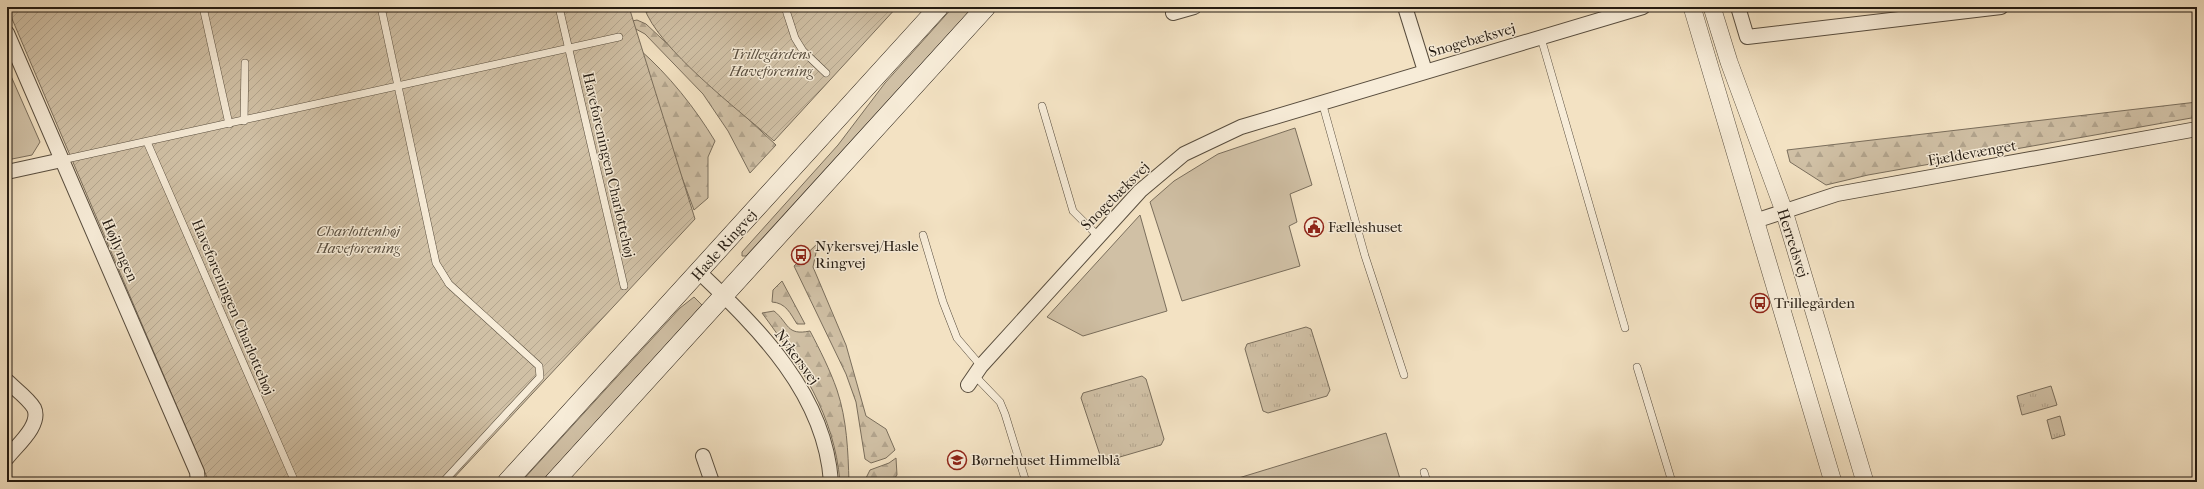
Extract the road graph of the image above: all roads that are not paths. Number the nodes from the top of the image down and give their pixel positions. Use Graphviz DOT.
graph roads {
  1 [pos="203,7"];
  2 [pos="381,7"];
  3 [pos="558,7"];
  4 [pos="785,7"];
  5 [pos="939,7"];
  6 [pos="986,7"];
  7 [pos="1194,7"];
  8 [pos="1405,7"];
  9 [pos="1644,7"];
  10 [pos="1692,7"];
  11 [pos="1712,7"];
  12 [pos="1738,7"];
  13 [pos="2001,7"];
  14 [pos="1173,13"];
  15 [pos="7,33"];
  16 [pos="619,38"];
  17 [pos="1542,38"];
  18 [pos="569,49"];
  19 [pos="245,63"];
  20 [pos="1425,71"];
  21 [pos="826,73"];
  22 [pos="399,86"];
  23 [pos="1322,102"];
  24 [pos="1042,106"];
  25 [pos="244,121"];
  26 [pos="229,124"];
  27 [pos="2197,129"];
  28 [pos="147,142"];
  29 [pos="62,160"];
  30 [pos="7,172"];
  31 [pos="1784,211"];
  32 [pos="1755,221"];
  33 [pos="923,235"];
  34 [pos="1098,236"];
  35 [pos="699,272"];
  36 [pos="624,286"];
  37 [pos="724,296"];
  38 [pos="1625,328"];
  39 [pos="1637,367"];
  40 [pos="975,375"];
  41 [pos="1404,375"];
  42 [pos="7,381"];
  43 [pos="703,456"];
  44 [pos="7,458"];
  45 [pos="1424,472"];
  46 [pos="198,482"];
  47 [pos="295,482"];
  48 [pos="443,482"];
  49 [pos="507,482"];
  50 [pos="554,482"];
  51 [pos="712,482"];
  52 [pos="831,482"];
  53 [pos="1026,482"];
  54 [pos="1427,482"];
  55 [pos="1672,482"];
  56 [pos="1833,482"];
  57 [pos="1865,482"];
  1 -- 26 [label="lane"];
  2 -- 22 [label="lane"];
  3 -- 18 [label="lane, Haveforeningen Charlottehøj"];
  4 -- 21 [label="lane"];
  5 -- 35 [label="main road, Hasle Ringvej"];
  6 -- 37 [label="main road"];
  7 -- 14 [label="street"];
  8 -- 20 [label="street, Snogebæksvej"];
  9 -- 17 [label="street, Snogebæksvej"];
  10 -- 32 [label="street, Herredsvej"];
  11 -- 31 [label="street, Herredsvej"];
  12 -- 13 [label="street"];
  15 -- 29 [label="street, Højlyngen"];
  16 -- 18 [label="lane"];
  17 -- 20 [label="street, Snogebæksvej"];
  17 -- 38 [label="lane"];
  18 -- 22 [label="lane"];
  18 -- 36 [label="lane, Haveforeningen Charlottehøj"];
  19 -- 25 [label="lane"];
  20 -- 23 [label="street, Snogebæksvej"];
  22 -- 25 [label="lane"];
  22 -- 48 [label="lane"];
  23 -- 34 [label="street, Snogebæksvej"];
  23 -- 41 [label="lane"];
  24 -- 34 [label="lane"];
  25 -- 26 [label="lane"];
  26 -- 28 [label="lane"];
  27 -- 31 [label="street, Fjældevænget"];
  28 -- 29 [label="lane"];
  28 -- 47 [label="lane, Haveforeningen Charlottehøj"];
  29 -- 30 [label="street"];
  29 -- 46 [label="street, Højlyngen"];
  31 -- 32 [label="street, Fjældevænget"];
  31 -- 57 [label="street, Herredsvej"];
  32 -- 56 [label="street, Herredsvej"];
  33 -- 40 [label="lane"];
  34 -- 40 [label="street, Snogebæksvej"];
  35 -- 37 [label="street, Nykersvej"];
  35 -- 49 [label="main road, Hasle Ringvej"];
  37 -- 50 [label="main road"];
  37 -- 52 [label="street, Nykersvej"];
  39 -- 55 [label="lane"];
  40 -- 53 [label="lane"];
  42 -- 44 [label="street"];
  43 -- 51 [label="street"];
  45 -- 54 [label="lane"];
}
